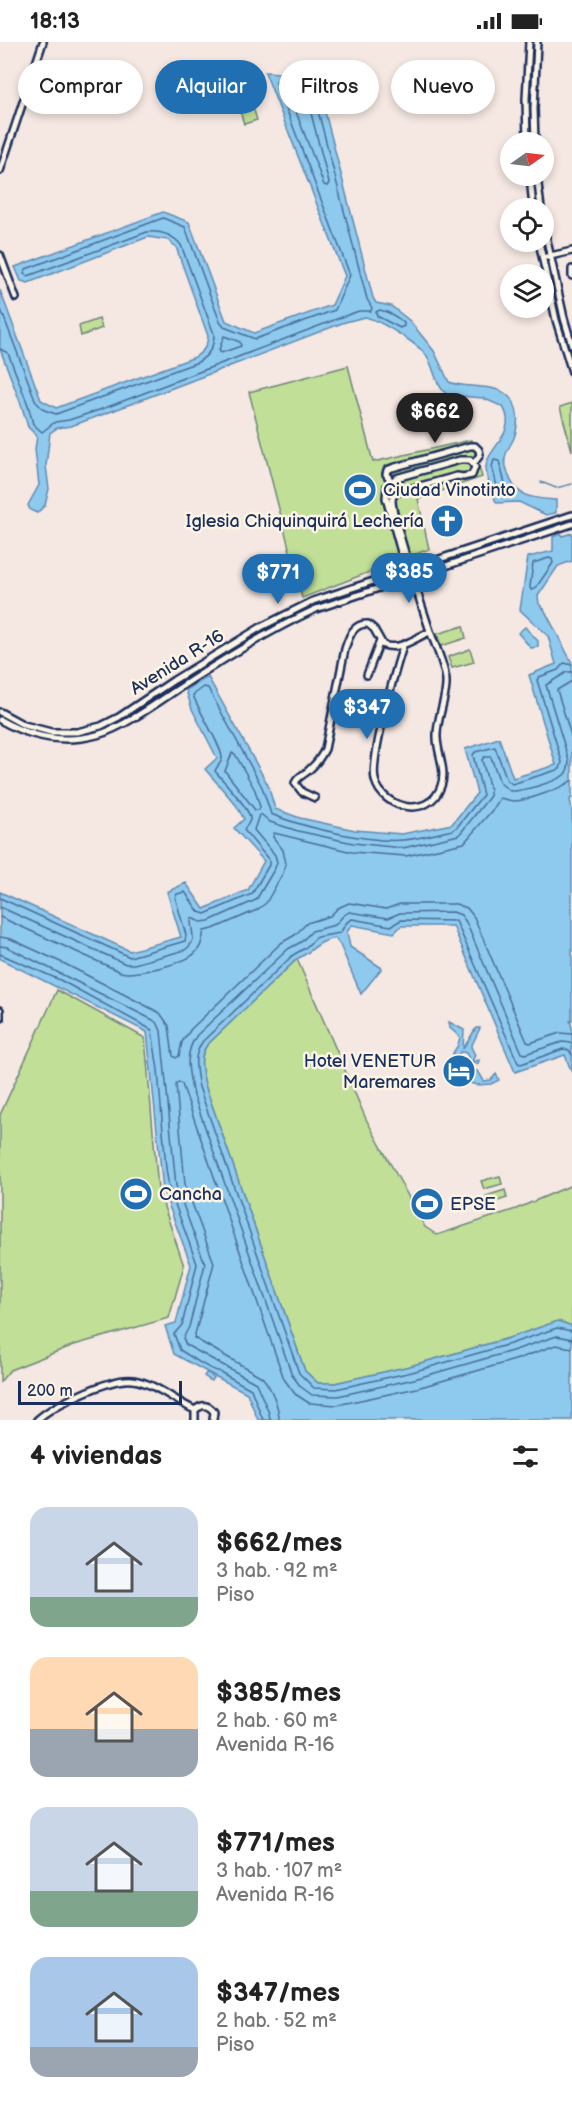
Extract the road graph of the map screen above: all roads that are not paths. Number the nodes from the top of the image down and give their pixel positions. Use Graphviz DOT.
graph roads {
  1 [pos="44,42"];
  2 [pos="529,42"];
  3 [pos="537,42"];
  4 [pos="527,132"];
  5 [pos="535,132"];
  6 [pos="0,171"];
  7 [pos="572,251"];
  8 [pos="540,252"];
  9 [pos="548,252"];
  10 [pos="0,255"];
  11 [pos="549,256"];
  12 [pos="542,258"];
  13 [pos="572,269"];
  14 [pos="572,276"];
  15 [pos="16,298"];
  16 [pos="572,345"];
  17 [pos="572,372"];
  18 [pos="474,463"];
  19 [pos="391,482"];
  20 [pos="572,515"];
  21 [pos="572,524"];
  22 [pos="445,557"];
  23 [pos="447,564"];
  24 [pos="408,569"];
  25 [pos="412,576"];
  26 [pos="430,632"];
  27 [pos="380,640"];
  28 [pos="403,646"];
  29 [pos="367,675"];
  30 [pos="0,712"];
  31 [pos="0,720"];
  32 [pos="108,723"];
  33 [pos="111,730"];
  34 [pos="315,798"];
  35 [pos="0,1010"];
  36 [pos="0,1019"];
  37 [pos="195,1410"];
  38 [pos="37,1420"];
  39 [pos="195,1420"];
  40 [pos="213,1420"];
  1 -- 6 [label="street"];
  2 -- 4 [label="street"];
  3 -- 5 [label="street"];
  7 -- 11 [label="street"];
  8 -- 12 [label="street"];
  9 -- 11 [label="street"];
  10 -- 15 [label="street"];
  11 -- 12 [label="street"];
  11 -- 16 [label="street"];
  12 -- 17 [label="street"];
  13 -- 14 [label="street"];
  18 -- 19 [label="street"];
  18 -- 19 [label="street"];
  18 -- 24 [label="street"];
  19 -- 24 [label="street"];
  20 -- 22 [label="street, Avenida R-16"];
  21 -- 23 [label="street, Avenida R-16"];
  22 -- 23 [label="street"];
  22 -- 24 [label="street, Avenida R-16"];
  23 -- 25 [label="street, Avenida R-16"];
  24 -- 25 [label="street"];
  24 -- 32 [label="street, Avenida R-16"];
  25 -- 26 [label="street"];
  25 -- 33 [label="street, Avenida R-16"];
  26 -- 28 [label="street"];
  26 -- 28 [label="street"];
  27 -- 28 [label="street"];
  27 -- 29 [label="street"];
  27 -- 34 [label="street"];
  30 -- 32 [label="street, Avenida R-16"];
  31 -- 33 [label="street, Avenida R-16"];
  32 -- 33 [label="street"];
  35 -- 36 [label="street"];
  37 -- 38 [label="street"];
  37 -- 39 [label="street"];
  37 -- 40 [label="street"];
}
